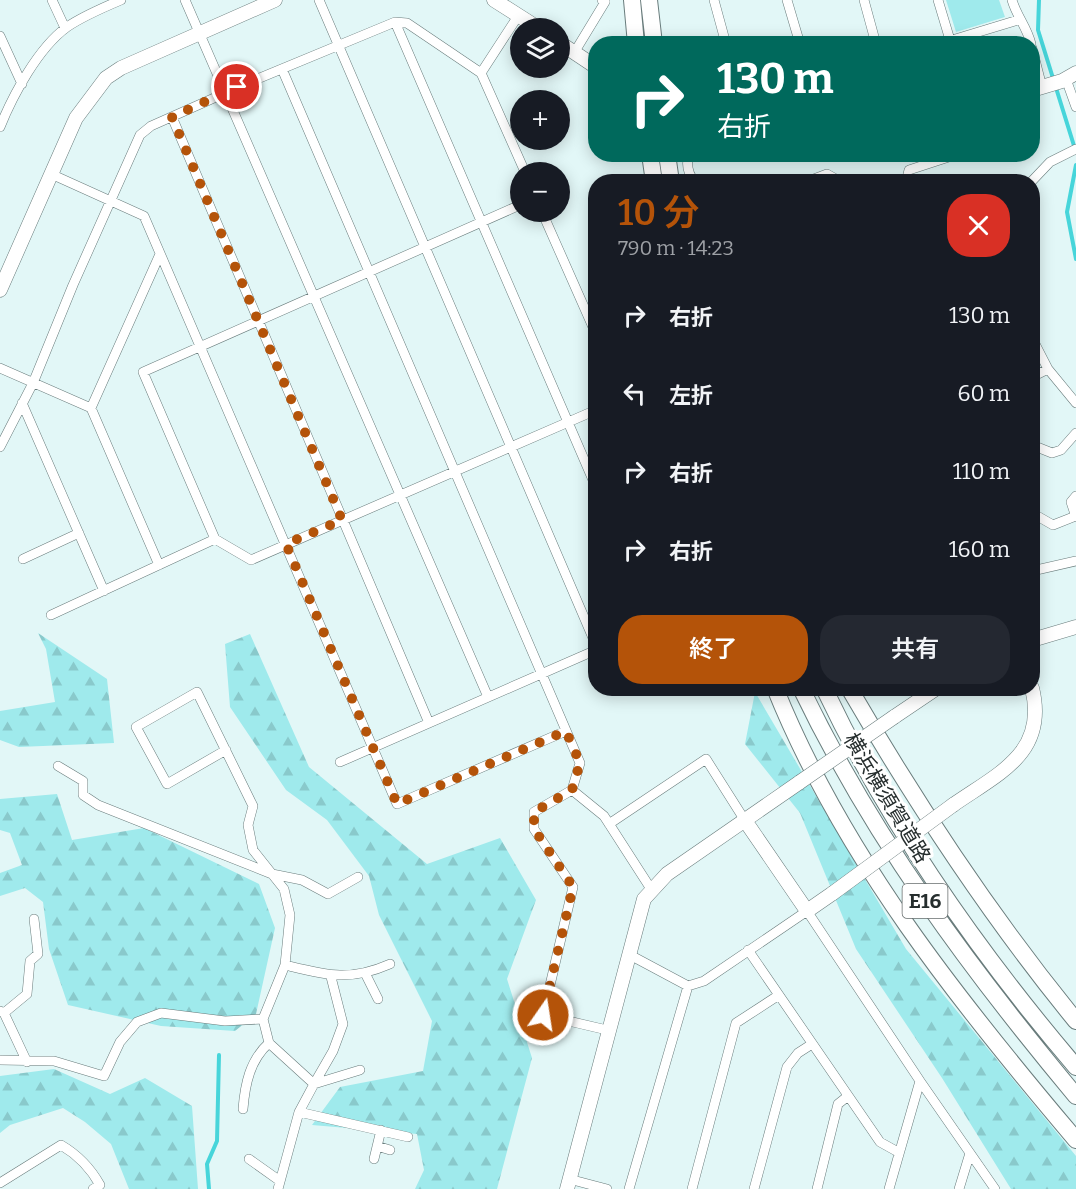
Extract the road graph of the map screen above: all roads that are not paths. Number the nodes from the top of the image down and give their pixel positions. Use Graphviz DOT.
graph roads {
  1 [pos="52,0"];
  2 [pos="121,0"];
  3 [pos="185,0"];
  4 [pos="275,0"];
  5 [pos="319,0"];
  6 [pos="494,0"];
  7 [pos="602,0"];
  8 [pos="632,0"];
  9 [pos="649,0"];
  10 [pos="714,0"];
  11 [pos="787,0"];
  12 [pos="864,0"];
  13 [pos="938,0"];
  14 [pos="1012,0"];
  15 [pos="518,16"];
  16 [pos="521,18"];
  17 [pos="1018,20"];
  18 [pos="395,22"];
  19 [pos="65,28"];
  20 [pos="198,33"];
  21 [pos="0,36"];
  22 [pos="635,36"];
  23 [pos="653,36"];
  24 [pos="724,36"];
  25 [pos="798,36"];
  26 [pos="874,36"];
  27 [pos="949,36"];
  28 [pos="964,36"];
  29 [pos="1029,36"];
  30 [pos="338,45"];
  31 [pos="570,49"];
  32 [pos="574,52"];
  33 [pos="588,62"];
  34 [pos="282,69"];
  35 [pos="481,73"];
  36 [pos="1068,78"];
  37 [pos="22,84"];
  38 [pos="1040,88"];
  39 [pos="225,93"];
  40 [pos="1076,107"];
  41 [pos="172,117"];
  42 [pos="0,127"];
  43 [pos="1073,150"];
  44 [pos="521,162"];
  45 [pos="934,162"];
  46 [pos="51,174"];
  47 [pos="908,174"];
  48 [pos="1039,174"];
  49 [pos="113,200"];
  50 [pos="510,209"];
  51 [pos="481,222"];
  52 [pos="546,222"];
  53 [pos="425,247"];
  54 [pos="160,254"];
  55 [pos="369,272"];
  56 [pos="0,290"];
  57 [pos="314,296"];
  58 [pos="588,316"];
  59 [pos="258,321"];
  60 [pos="199,347"];
  61 [pos="1040,354"];
  62 [pos="0,368"];
  63 [pos="1048,369"];
  64 [pos="1040,373"];
  65 [pos="33,383"];
  66 [pos="22,403"];
  67 [pos="1076,403"];
  68 [pos="90,408"];
  69 [pos="588,413"];
  70 [pos="567,422"];
  71 [pos="1076,433"];
  72 [pos="511,446"];
  73 [pos="0,447"];
  74 [pos="1040,448"];
  75 [pos="588,469"];
  76 [pos="455,471"];
  77 [pos="400,495"];
  78 [pos="1076,496"];
  79 [pos="1076,516"];
  80 [pos="1040,518"];
  81 [pos="342,520"];
  82 [pos="79,533"];
  83 [pos="215,539"];
  84 [pos="286,544"];
  85 [pos="23,559"];
  86 [pos="1076,561"];
  87 [pos="159,565"];
  88 [pos="1040,570"];
  89 [pos="104,591"];
  90 [pos="51,615"];
  91 [pos="1076,627"];
  92 [pos="588,628"];
  93 [pos="1040,638"];
  94 [pos="588,651"];
  95 [pos="542,673"];
  96 [pos="779,696"];
  97 [pos="805,696"];
  98 [pos="828,696"];
  99 [pos="854,696"];
  100 [pos="925,696"];
  101 [pos="1033,696"];
  102 [pos="488,697"];
  103 [pos="429,723"];
  104 [pos="566,731"];
  105 [pos="372,747"];
  106 [pos="226,750"];
  107 [pos="340,762"];
  108 [pos="58,766"];
  109 [pos="572,790"];
  110 [pos="744,819"];
  111 [pos="609,824"];
  112 [pos="272,874"];
  113 [pos="358,877"];
  114 [pos="651,889"];
  115 [pos="807,911"];
  116 [pos="34,918"];
  117 [pos="748,950"];
  118 [pos="630,955"];
  119 [pos="390,964"];
  120 [pos="285,965"];
  121 [pos="366,975"];
  122 [pos="331,976"];
  123 [pos="688,986"];
  124 [pos="779,995"];
  125 [pos="378,999"];
  126 [pos="2,1012"];
  127 [pos="263,1018"];
  128 [pos="1076,1021"];
  129 [pos="607,1030"];
  130 [pos="269,1043"];
  131 [pos="812,1044"];
  132 [pos="0,1060"];
  133 [pos="27,1062"];
  134 [pos="1076,1067"];
  135 [pos="360,1070"];
  136 [pos="920,1081"];
  137 [pos="314,1084"];
  138 [pos="848,1096"];
  139 [pos="1076,1096"];
  140 [pos="243,1109"];
  141 [pos="299,1112"];
  142 [pos="381,1131"];
  143 [pos="408,1137"];
  144 [pos="1076,1140"];
  145 [pos="377,1146"];
  146 [pos="390,1150"];
  147 [pos="898,1152"];
  148 [pos="970,1153"];
  149 [pos="249,1159"];
  150 [pos="374,1159"];
  151 [pos="0,1184"];
  152 [pos="568,1184"];
  153 [pos="279,1185"];
  154 [pos="93,1189"];
  155 [pos="607,1189"];
  156 [pos="628,1189"];
  157 [pos="692,1189"];
  158 [pos="754,1189"];
  159 [pos="817,1189"];
  160 [pos="889,1189"];
  161 [pos="958,1189"];
  162 [pos="995,1189"];
  1 -- 19 [label="street"];
  2 -- 19 [label="street"];
  3 -- 20 [label="street"];
  4 -- 20 [label="street"];
  5 -- 30 [label="street"];
  6 -- 15 [label="street"];
  7 -- 32 [label="street"];
  8 -- 22 [label="highway"];
  9 -- 23 [label="highway"];
  10 -- 24 [label="street"];
  11 -- 25 [label="street"];
  12 -- 26 [label="street"];
  13 -- 27 [label="street"];
  14 -- 17 [label="street"];
  15 -- 16 [label="street"];
  15 -- 35 [label="street"];
  17 -- 28 [label="street"];
  17 -- 29 [label="street"];
  18 -- 30 [label="street"];
  18 -- 35 [label="street"];
  18 -- 51 [label="street"];
  19 -- 37 [label="street"];
  20 -- 39 [label="street"];
  20 -- 46 [label="street"];
  21 -- 37 [label="street"];
  30 -- 34 [label="street"];
  30 -- 53 [label="street"];
  31 -- 32 [label="street"];
  32 -- 33 [label="street"];
  34 -- 39 [label="street"];
  34 -- 55 [label="street"];
  35 -- 44 [label="street"];
  36 -- 38 [label="street"];
  36 -- 40 [label="street"];
  37 -- 42 [label="street"];
  39 -- 41 [label="street"];
  39 -- 57 [label="street"];
  41 -- 49 [label="street"];
  41 -- 59 [label="street"];
  43 -- 48 [label="street"];
  45 -- 47 [label="street"];
  46 -- 49 [label="street"];
  46 -- 56 [label="street"];
  49 -- 54 [label="street"];
  49 -- 65 [label="street"];
  50 -- 51 [label="street"];
  51 -- 53 [label="street"];
  51 -- 70 [label="street"];
  52 -- 58 [label="street"];
  53 -- 55 [label="street"];
  53 -- 72 [label="street"];
  54 -- 60 [label="street"];
  54 -- 68 [label="street"];
  55 -- 57 [label="street"];
  55 -- 76 [label="street"];
  57 -- 59 [label="street"];
  57 -- 77 [label="street"];
  59 -- 60 [label="street"];
  59 -- 81 [label="street"];
  60 -- 83 [label="street"];
  60 -- 84 [label="street"];
  61 -- 63 [label="street"];
  62 -- 65 [label="street"];
  63 -- 64 [label="street"];
  63 -- 67 [label="street"];
  65 -- 66 [label="street"];
  65 -- 68 [label="street"];
  66 -- 73 [label="street"];
  66 -- 82 [label="street"];
  68 -- 87 [label="street"];
  69 -- 70 [label="street"];
  70 -- 72 [label="street"];
  70 -- 75 [label="street"];
  71 -- 74 [label="street"];
  72 -- 76 [label="street"];
  72 -- 92 [label="street"];
  76 -- 77 [label="street"];
  76 -- 95 [label="street"];
  77 -- 81 [label="street"];
  77 -- 102 [label="street"];
  78 -- 79 [label="street"];
  79 -- 80 [label="street"];
  81 -- 84 [label="street"];
  81 -- 103 [label="street"];
  82 -- 85 [label="street"];
  82 -- 89 [label="street"];
  83 -- 84 [label="street"];
  83 -- 87 [label="street"];
  84 -- 105 [label="street"];
  86 -- 88 [label="street"];
  87 -- 89 [label="street"];
  89 -- 90 [label="street"];
  91 -- 93 [label="street"];
  94 -- 95 [label="street"];
  95 -- 102 [label="street"];
  95 -- 104 [label="street"];
  96 -- 144 [label="highway"];
  97 -- 139 [label="highway, 横浜横須賀道路 / E16"];
  98 -- 134 [label="highway, 横浜横須賀道路 / E16"];
  99 -- 128 [label="highway"];
  100 -- 110 [label="street, bridge"];
  101 -- 115 [label="street, bridge"];
  102 -- 103 [label="street"];
  103 -- 105 [label="street"];
  104 -- 105 [label="street"];
  104 -- 109 [label="street"];
  105 -- 107 [label="street"];
  106 -- 106 [label="street"];
  106 -- 112 [label="street"];
  108 -- 112 [label="street"];
  109 -- 111 [label="street"];
  109 -- 129 [label="street"];
  110 -- 111 [label="street"];
  110 -- 114 [label="street"];
  110 -- 115 [label="street"];
  111 -- 114 [label="street"];
  112 -- 113 [label="street"];
  112 -- 120 [label="street"];
  114 -- 118 [label="street"];
  115 -- 117 [label="street"];
  115 -- 136 [label="street"];
  116 -- 126 [label="street"];
  117 -- 123 [label="street"];
  117 -- 124 [label="street"];
  118 -- 123 [label="street"];
  118 -- 129 [label="street"];
  119 -- 121 [label="street"];
  120 -- 122 [label="street"];
  120 -- 127 [label="street"];
  121 -- 122 [label="street"];
  121 -- 125 [label="street"];
  122 -- 137 [label="street"];
  123 -- 156 [label="street"];
  124 -- 131 [label="street"];
  124 -- 157 [label="street"];
  126 -- 133 [label="street"];
  127 -- 130 [label="street"];
  127 -- 133 [label="street"];
  129 -- 152 [label="street"];
  130 -- 137 [label="street"];
  130 -- 140 [label="street"];
  131 -- 138 [label="street"];
  131 -- 158 [label="street"];
  132 -- 133 [label="street"];
  135 -- 137 [label="street"];
  136 -- 147 [label="street"];
  136 -- 148 [label="street"];
  137 -- 141 [label="street"];
  138 -- 147 [label="street"];
  138 -- 159 [label="street"];
  141 -- 142 [label="street"];
  141 -- 153 [label="street"];
  142 -- 143 [label="street"];
  142 -- 145 [label="street"];
  145 -- 146 [label="street"];
  145 -- 150 [label="street"];
  147 -- 160 [label="street"];
  148 -- 161 [label="street"];
  148 -- 162 [label="street"];
  149 -- 153 [label="street"];
  151 -- 154 [label="street"];
  152 -- 155 [label="street"];
}
